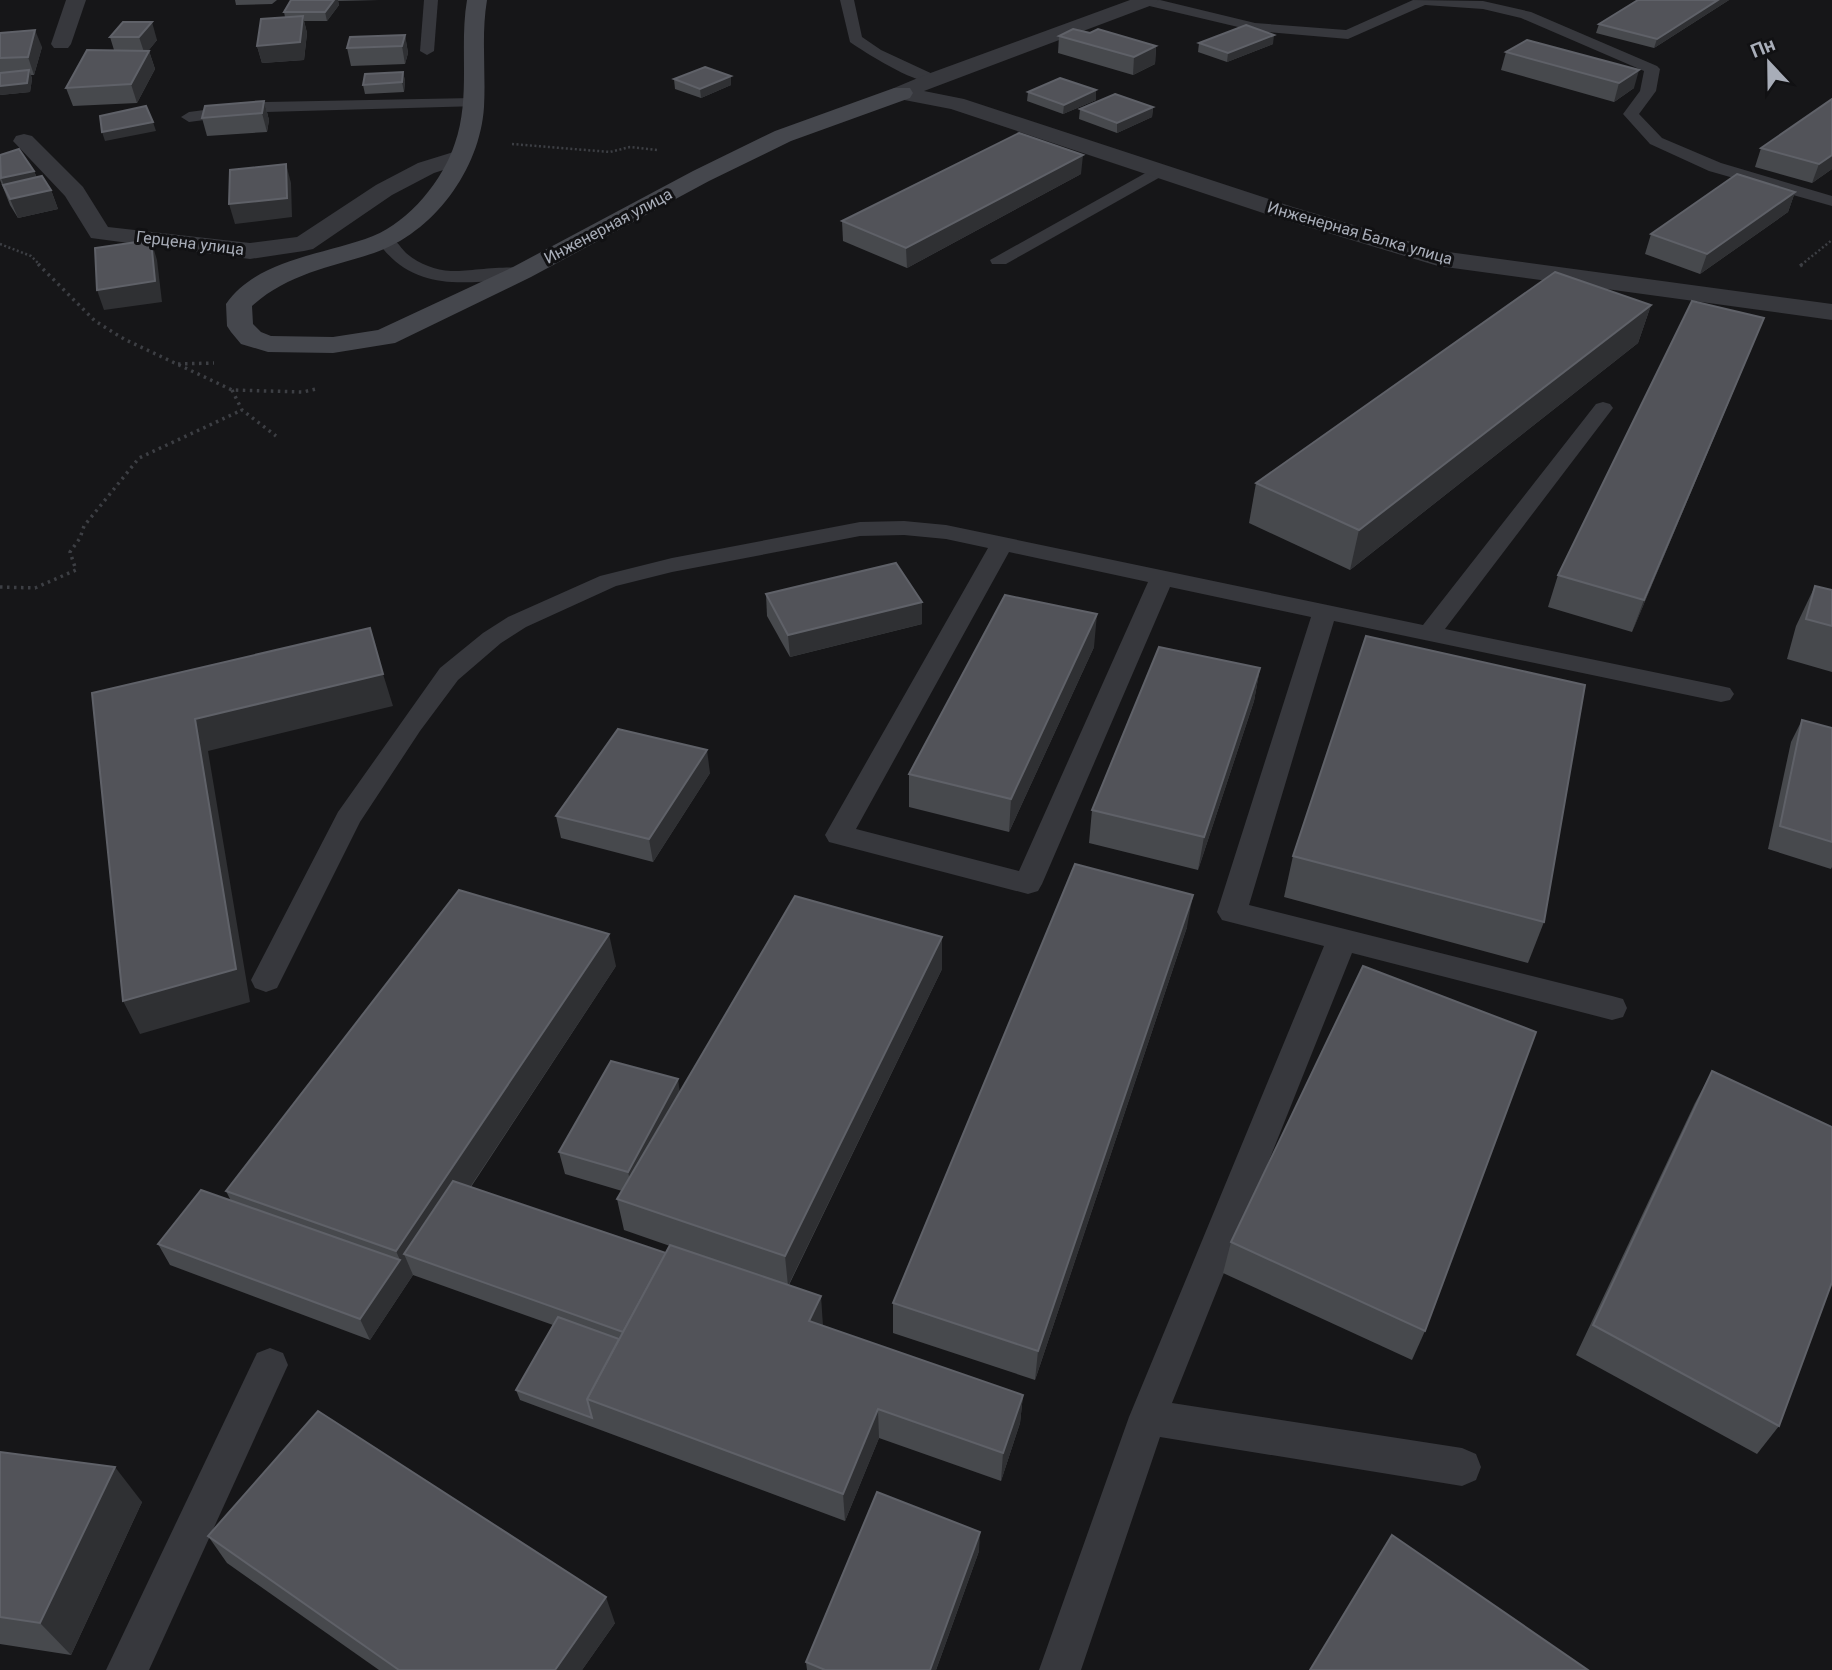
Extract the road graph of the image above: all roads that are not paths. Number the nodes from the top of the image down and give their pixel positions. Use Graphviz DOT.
graph roads {
  1 [pos="76,0"];
  2 [pos="431,0"];
  3 [pos="477,0"];
  4 [pos="847,0"];
  5 [pos="1147,1"];
  6 [pos="1424,1"];
  7 [pos="61,44"];
  8 [pos="427,51"];
  9 [pos="932,79"];
  10 [pos="902,93"];
  11 [pos="473,103"];
  12 [pos="189,117"];
  13 [pos="24,141"];
  14 [pos="463,150"];
  15 [pos="1158,171"];
  16 [pos="1832,201"];
  17 [pos="386,240"];
  18 [pos="999,260"];
  19 [pos="522,272"];
  20 [pos="1832,312"];
  21 [pos="1602,408"];
  22 [pos="1002,544"];
  23 [pos="1162,578"];
  24 [pos="1325,612"];
  25 [pos="1429,634"];
  26 [pos="1721,694"];
  27 [pos="1342,940"];
  28 [pos="266,979"];
  29 [pos="1612,1008"];
  30 [pos="270,1365"];
  31 [pos="1148,1417"];
  32 [pos="1462,1467"];
  33 [pos="127,1670"];
  34 [pos="1060,1670"];
  1 -- 7 [label="street"];
  2 -- 8 [label="lane"];
  3 -- 11 [label="street"];
  4 -- 9 [label="lane"];
  5 -- 6 [label="lane"];
  5 -- 9 [label="street, Инженерная улица"];
  6 -- 16 [label="lane"];
  9 -- 10 [label="street, Инженерная улица"];
  10 -- 15 [label="street, Инженерная Балка улица"];
  10 -- 19 [label="street, Инженерная улица"];
  11 -- 12 [label="lane"];
  11 -- 14 [label="street"];
  13 -- 14 [label="street, Герцена улица"];
  14 -- 17 [label="street"];
  15 -- 18 [label="lane"];
  15 -- 20 [label="street, Инженерная Балка улица"];
  17 -- 19 [label="lane"];
  17 -- 19 [label="street, Инженерная улица"];
  21 -- 25 [label="lane"];
  22 -- 23 [label="lane"];
  22 -- 23 [label="lane"];
  22 -- 28 [label="lane"];
  23 -- 24 [label="lane"];
  24 -- 25 [label="lane"];
  24 -- 27 [label="lane"];
  25 -- 26 [label="lane"];
  27 -- 29 [label="lane"];
  27 -- 31 [label="lane"];
  30 -- 33 [label="lane"];
  31 -- 32 [label="lane"];
  31 -- 34 [label="lane"];
}
